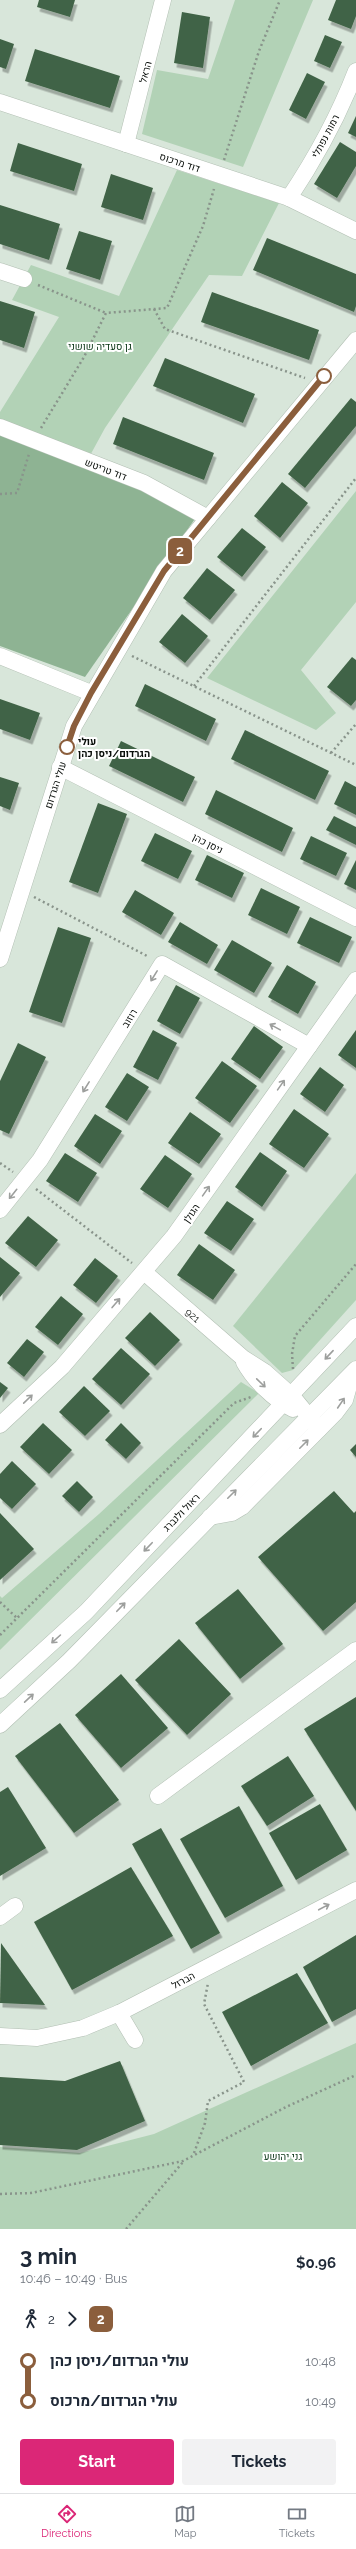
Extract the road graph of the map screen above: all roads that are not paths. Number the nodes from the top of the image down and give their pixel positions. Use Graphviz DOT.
graph roads {
  1 [pos="163,0"];
  2 [pos="356,71"];
  3 [pos="0,102"];
  4 [pos="126,144"];
  5 [pos="289,198"];
  6 [pos="356,231"];
  7 [pos="0,271"];
  8 [pos="24,279"];
  9 [pos="356,340"];
  10 [pos="0,427"];
  11 [pos="208,518"];
  12 [pos="0,656"];
  13 [pos="91,693"];
  14 [pos="60,767"];
  15 [pos="356,918"];
  16 [pos="0,959"];
  17 [pos="356,980"];
  18 [pos="309,1046"];
  19 [pos="0,1210"];
  20 [pos="144,1272"];
  21 [pos="356,1326"];
  22 [pos="355,1370"];
  23 [pos="284,1397"];
  24 [pos="314,1424"];
  25 [pos="0,1425"];
  26 [pos="356,1650"];
  27 [pos="0,1690"];
  28 [pos="0,1725"];
  29 [pos="158,1796"];
  30 [pos="356,1890"];
  31 [pos="16,1906"];
  32 [pos="0,1917"];
  33 [pos="119,2013"];
  34 [pos="0,2036"];
  35 [pos="135,2040"];
  1 -- 4 [label="street, הראל"];
  2 -- 5 [label="street, רמות נפתלי"];
  3 -- 4 [label="street, דוד מרכוס"];
  4 -- 5 [label="street, דוד מרכוס"];
  5 -- 6 [label="street, דוד מרכוס"];
  7 -- 8 [label="street"];
  9 -- 11 [label="street, עולי הגרדום"];
  10 -- 11 [label="street, דוד טריטש"];
  11 -- 13 [label="street, עולי הגרדום"];
  12 -- 13 [label="street"];
  13 -- 14 [label="street, עולי הגרדום"];
  14 -- 15 [label="street, ניסן כהן"];
  14 -- 16 [label="street, עולי הגרדום"];
  17 -- 18 [label="street, הגולן"];
  18 -- 19 [label="street, רוזוב, one-way"];
  20 -- 18 [label="street, הגולן, one-way"];
  20 -- 23 [label="street, 921"];
  25 -- 20 [label="street, הגולן, one-way"];
  21 -- 23 [label="street, ראול ולנברג, one-way"];
  24 -- 22 [label="street, one-way"];
  23 -- 24 [label="street, 921"];
  23 -- 27 [label="street, ראול ולנברג, one-way"];
  28 -- 24 [label="street, one-way"];
  26 -- 29 [label="street"];
  33 -- 30 [label="street, הברזל, one-way"];
  31 -- 32 [label="street"];
  33 -- 34 [label="street, הברזל"];
  33 -- 35 [label="street"];
}
